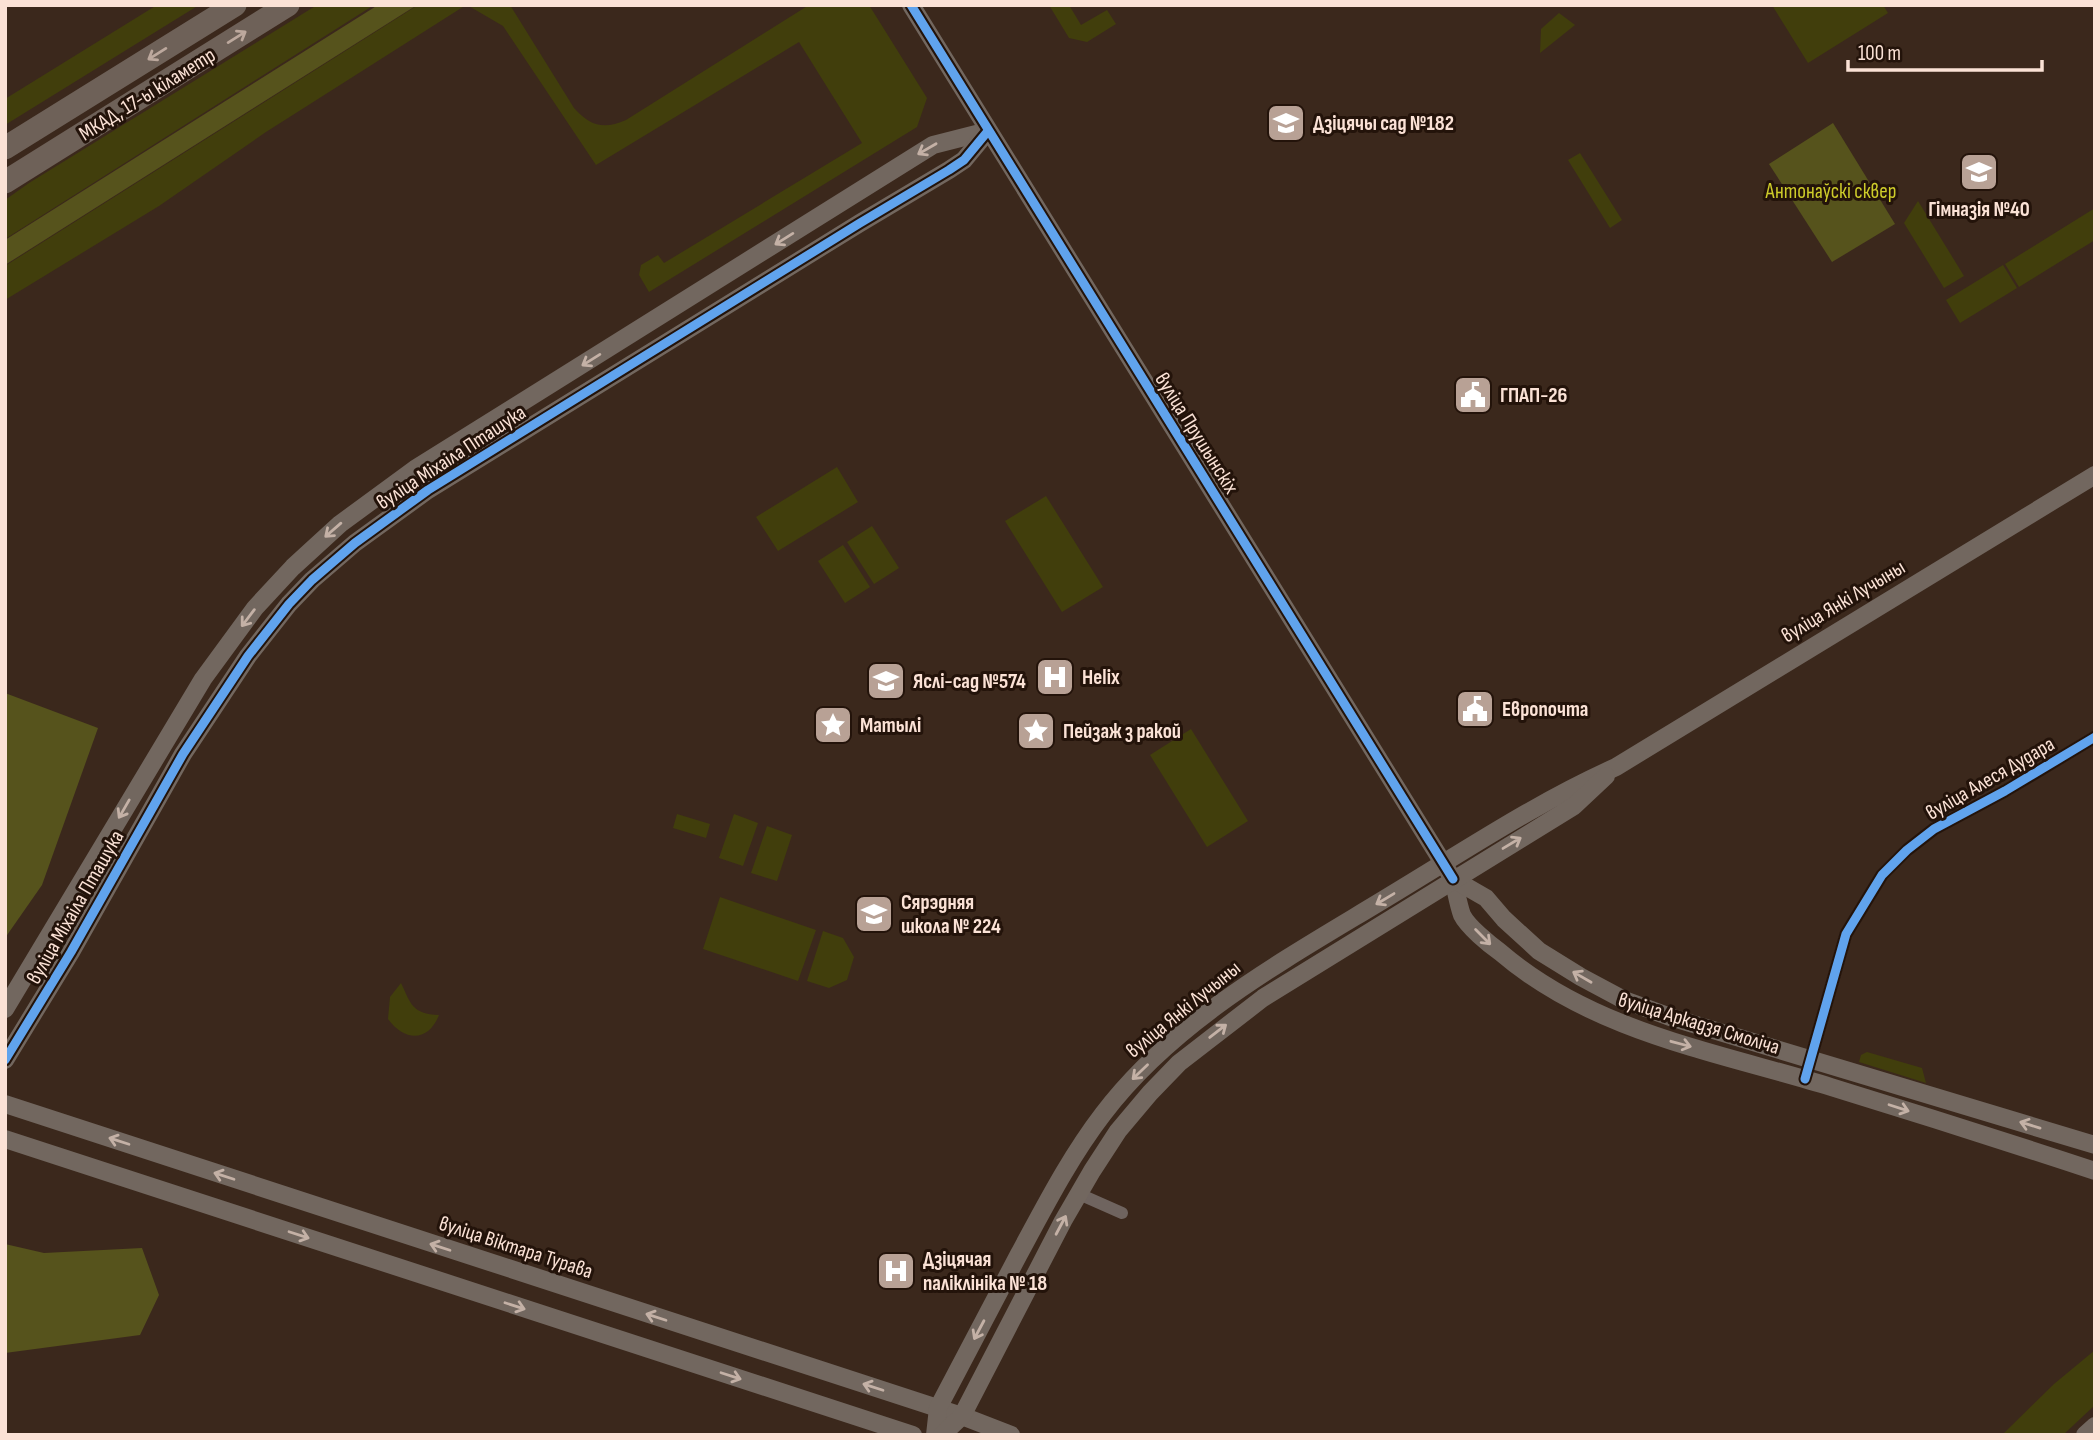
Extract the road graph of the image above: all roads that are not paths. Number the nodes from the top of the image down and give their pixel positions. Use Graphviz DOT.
graph roads {
  1 [pos="236,5"];
  2 [pos="288,5"];
  3 [pos="911,5"];
  4 [pos="988,131"];
  5 [pos="5,148"];
  6 [pos="5,182"];
  7 [pos="2095,475"];
  8 [pos="2095,737"];
  9 [pos="1616,767"];
  10 [pos="1443,863"];
  11 [pos="1453,879"];
  12 [pos="5,1009"];
  13 [pos="1810,1058"];
  14 [pos="5,1060"];
  15 [pos="1805,1079"];
  16 [pos="5,1104"];
  17 [pos="5,1139"];
  18 [pos="2095,1145"];
  19 [pos="2095,1171"];
  20 [pos="1057,1184"];
  21 [pos="1079,1194"];
  22 [pos="1122,1213"];
  23 [pos="938,1408"];
  24 [pos="962,1416"];
  25 [pos="2095,1426"];
  26 [pos="913,1435"];
  27 [pos="935,1435"];
  28 [pos="942,1435"];
  29 [pos="1012,1435"];
  30 [pos="2085,1435"];
  1 -- 5 [label="highway, МКАД, 17-ы кіламетр, one-way"];
  6 -- 2 [label="highway, МКАД, 17-ы кіламетр, one-way"];
  3 -- 4 [label="main road, вуліца Прушынскіх"];
  4 -- 10 [label="main road, вуліца Прушынскіх"];
  4 -- 12 [label="main road, вуліца Міхаіла Пташука, one-way"];
  4 -- 14 [label="main road, вуліца Міхаіла Пташука"];
  7 -- 9 [label="main road, вуліца Янкі Лучыны"];
  8 -- 13 [label="street, вуліца Алеся Дудара"];
  9 -- 10 [label="main road, вуліца Янкі Лучыны"];
  11 -- 9 [label="main road, вуліца Янкі Лучыны, one-way"];
  10 -- 11 [label="main road, вуліца Прушынскіх"];
  10 -- 20 [label="main road, вуліца Янкі Лучыны, one-way"];
  13 -- 11 [label="main road, вуліца Аркадзя Смоліча, one-way"];
  11 -- 15 [label="main road, вуліца Аркадзя Смоліча, one-way"];
  21 -- 11 [label="main road, вуліца Янкі Лучыны, one-way"];
  13 -- 15 [label="street, вуліца Алеся Дудара"];
  18 -- 13 [label="main road, вуліца Аркадзя Смоліча, one-way"];
  15 -- 19 [label="main road, вуліца Аркадзя Смоліча, one-way"];
  23 -- 16 [label="main road, вуліца Віктара Турава, one-way"];
  17 -- 26 [label="main road, one-way"];
  20 -- 21 [label="main road"];
  20 -- 23 [label="main road, вуліца Янкі Лучыны, one-way"];
  21 -- 22 [label="street"];
  24 -- 21 [label="main road, вуліца Янкі Лучыны, one-way"];
  23 -- 24 [label="main road, вуліца Віктара Турава"];
  23 -- 27 [label="main road, вуліца Янкі Лучыны"];
  24 -- 28 [label="main road, вуліца Янкі Лучыны"];
  24 -- 29 [label="main road, вуліца Віктара Турава"];
  25 -- 30 [label="main road"];
}
